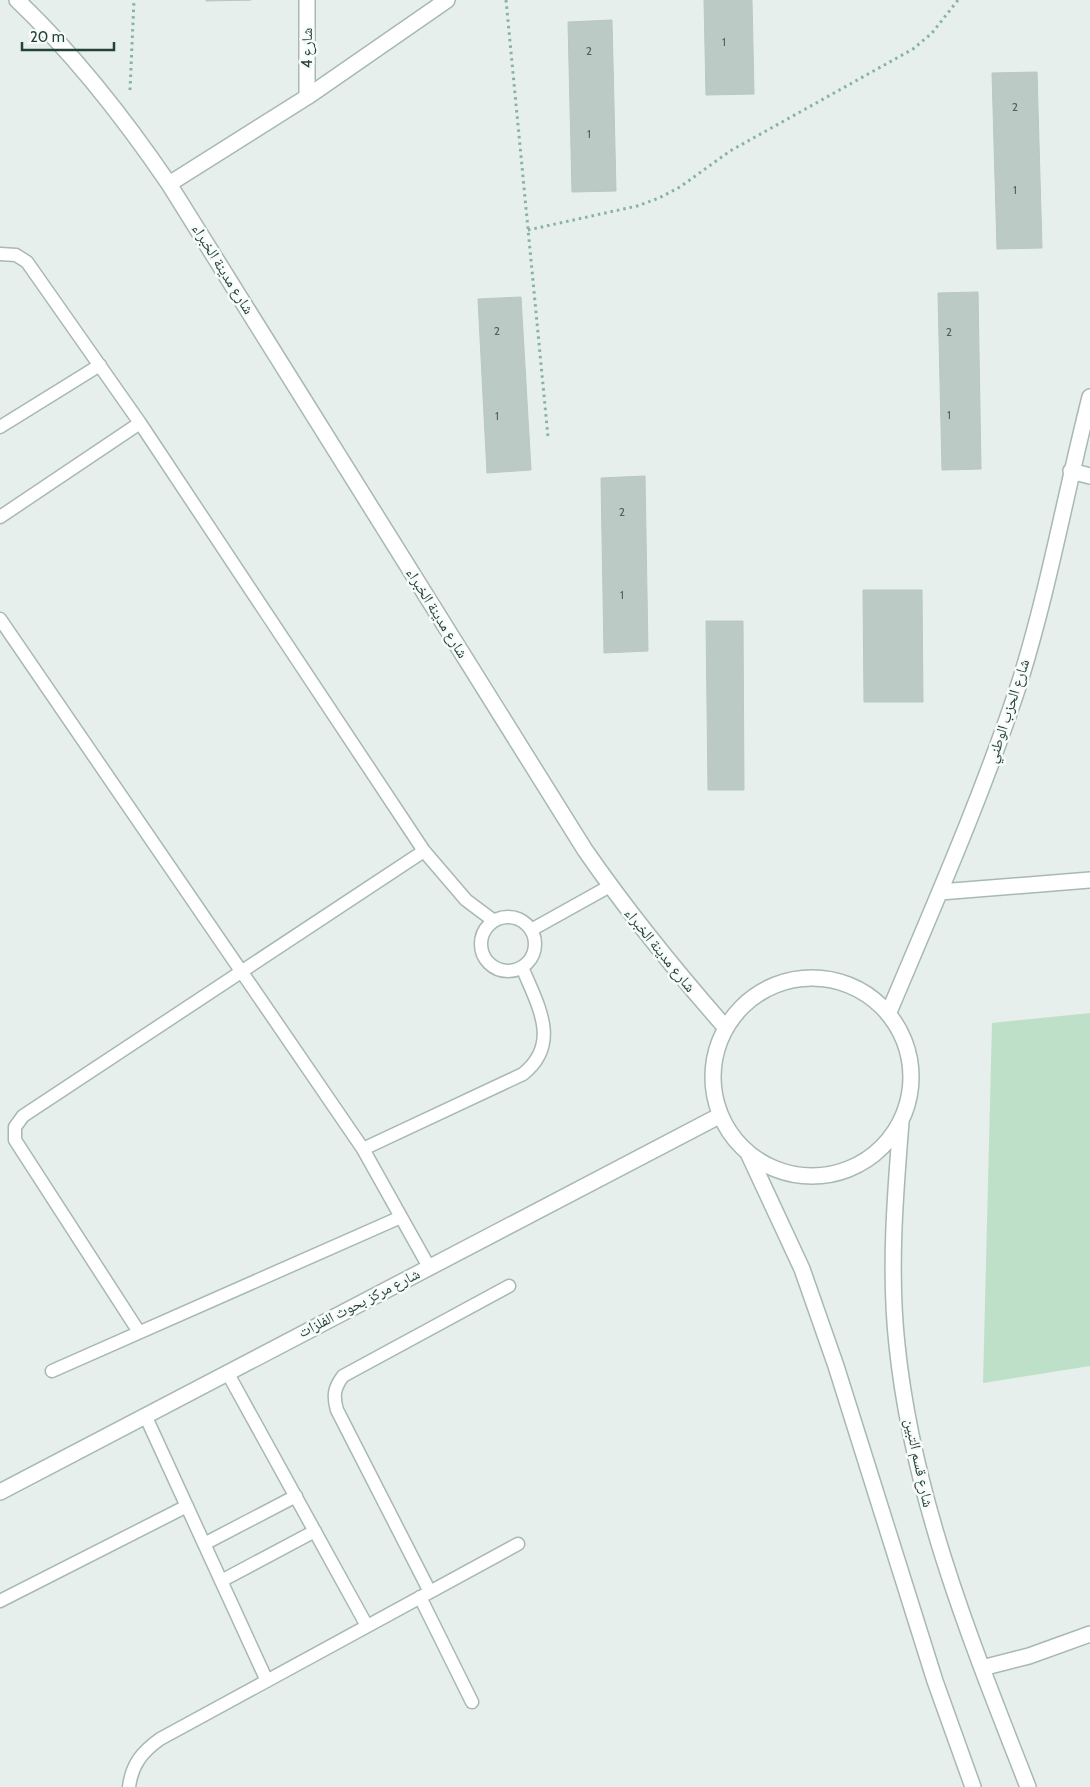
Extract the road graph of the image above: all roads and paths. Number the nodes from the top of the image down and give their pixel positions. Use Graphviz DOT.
graph roads {
  1 [pos="17,0"];
  2 [pos="134,0"];
  3 [pos="307,0"];
  4 [pos="447,0"];
  5 [pos="506,0"];
  6 [pos="958,0"];
  7 [pos="307,97"];
  8 [pos="129,126"];
  9 [pos="169,184"];
  10 [pos="528,230"];
  11 [pos="0,254"];
  12 [pos="100,365"];
  13 [pos="1090,397"];
  14 [pos="140,423"];
  15 [pos="0,427"];
  16 [pos="548,437"];
  17 [pos="1071,471"];
  18 [pos="1090,476"];
  19 [pos="0,517"];
  20 [pos="0,619"];
  21 [pos="424,850"];
  22 [pos="1090,880"];
  23 [pos="610,886"];
  24 [pos="940,892"];
  25 [pos="494,921"];
  26 [pos="532,930"];
  27 [pos="522,967"];
  28 [pos="241,972"];
  29 [pos="889,1012"];
  30 [pos="725,1027"];
  31 [pos="720,1116"];
  32 [pos="901,1122"];
  33 [pos="363,1149"];
  34 [pos="749,1156"];
  35 [pos="400,1217"];
  36 [pos="429,1267"];
  37 [pos="509,1286"];
  38 [pos="139,1332"];
  39 [pos="52,1371"];
  40 [pos="227,1372"];
  41 [pos="145,1415"];
  42 [pos="0,1492"];
  43 [pos="296,1496"];
  44 [pos="187,1506"];
  45 [pos="315,1531"];
  46 [pos="204,1544"];
  47 [pos="518,1544"];
  48 [pos="221,1581"];
  49 [pos="425,1595"];
  50 [pos="0,1601"];
  51 [pos="367,1626"];
  52 [pos="1090,1634"];
  53 [pos="982,1668"];
  54 [pos="267,1680"];
  55 [pos="472,1702"];
  56 [pos="129,1787"];
  57 [pos="973,1787"];
  58 [pos="1028,1787"];
  1 -- 8 [label="street, شارع مدينة الخبراء"];
  2 -- 8 [label="path"];
  3 -- 7 [label="street, شارع 4"];
  4 -- 7 [label="street"];
  5 -- 10 [label="path"];
  6 -- 10 [label="path"];
  7 -- 9 [label="street"];
  8 -- 9 [label="street, شارع مدينة الخبراء"];
  9 -- 23 [label="street, شارع مدينة الخبراء"];
  10 -- 16 [label="path"];
  11 -- 12 [label="lane"];
  12 -- 14 [label="lane"];
  12 -- 15 [label="lane"];
  13 -- 17 [label="street, شارع الحزب الوطني"];
  14 -- 19 [label="lane"];
  14 -- 21 [label="lane"];
  17 -- 18 [label="street"];
  17 -- 24 [label="street, شارع الحزب الوطني"];
  20 -- 28 [label="lane"];
  21 -- 25 [label="lane"];
  21 -- 28 [label="lane"];
  22 -- 24 [label="street"];
  23 -- 26 [label="lane"];
  23 -- 30 [label="street, شارع مدينة الخبراء"];
  24 -- 29 [label="street, شارع الحزب الوطني"];
  25 -- 26 [label="lane"];
  25 -- 27 [label="lane"];
  26 -- 27 [label="lane"];
  27 -- 33 [label="lane"];
  28 -- 33 [label="lane"];
  28 -- 38 [label="lane"];
  29 -- 30 [label="street"];
  29 -- 32 [label="street"];
  30 -- 31 [label="street"];
  31 -- 34 [label="street"];
  31 -- 36 [label="street, شارع مركز بحوث الفلزات"];
  32 -- 34 [label="street"];
  32 -- 53 [label="street, شارع قسم التبين"];
  33 -- 35 [label="lane"];
  34 -- 57 [label="street"];
  35 -- 36 [label="lane"];
  35 -- 38 [label="lane"];
  36 -- 40 [label="street, شارع مركز بحوث الفلزات"];
  37 -- 49 [label="lane"];
  38 -- 39 [label="lane"];
  40 -- 41 [label="street, شارع مركز بحوث الفلزات"];
  40 -- 43 [label="lane"];
  41 -- 42 [label="street, شارع مركز بحوث الفلزات"];
  41 -- 44 [label="lane"];
  43 -- 45 [label="lane"];
  43 -- 46 [label="lane"];
  44 -- 46 [label="lane"];
  44 -- 50 [label="lane"];
  45 -- 48 [label="lane"];
  45 -- 51 [label="lane"];
  46 -- 48 [label="lane"];
  47 -- 49 [label="lane"];
  48 -- 54 [label="lane"];
  49 -- 51 [label="lane"];
  49 -- 55 [label="lane"];
  51 -- 54 [label="lane"];
  52 -- 53 [label="street"];
  53 -- 58 [label="street, شارع قسم التبين"];
  54 -- 56 [label="lane"];
}
